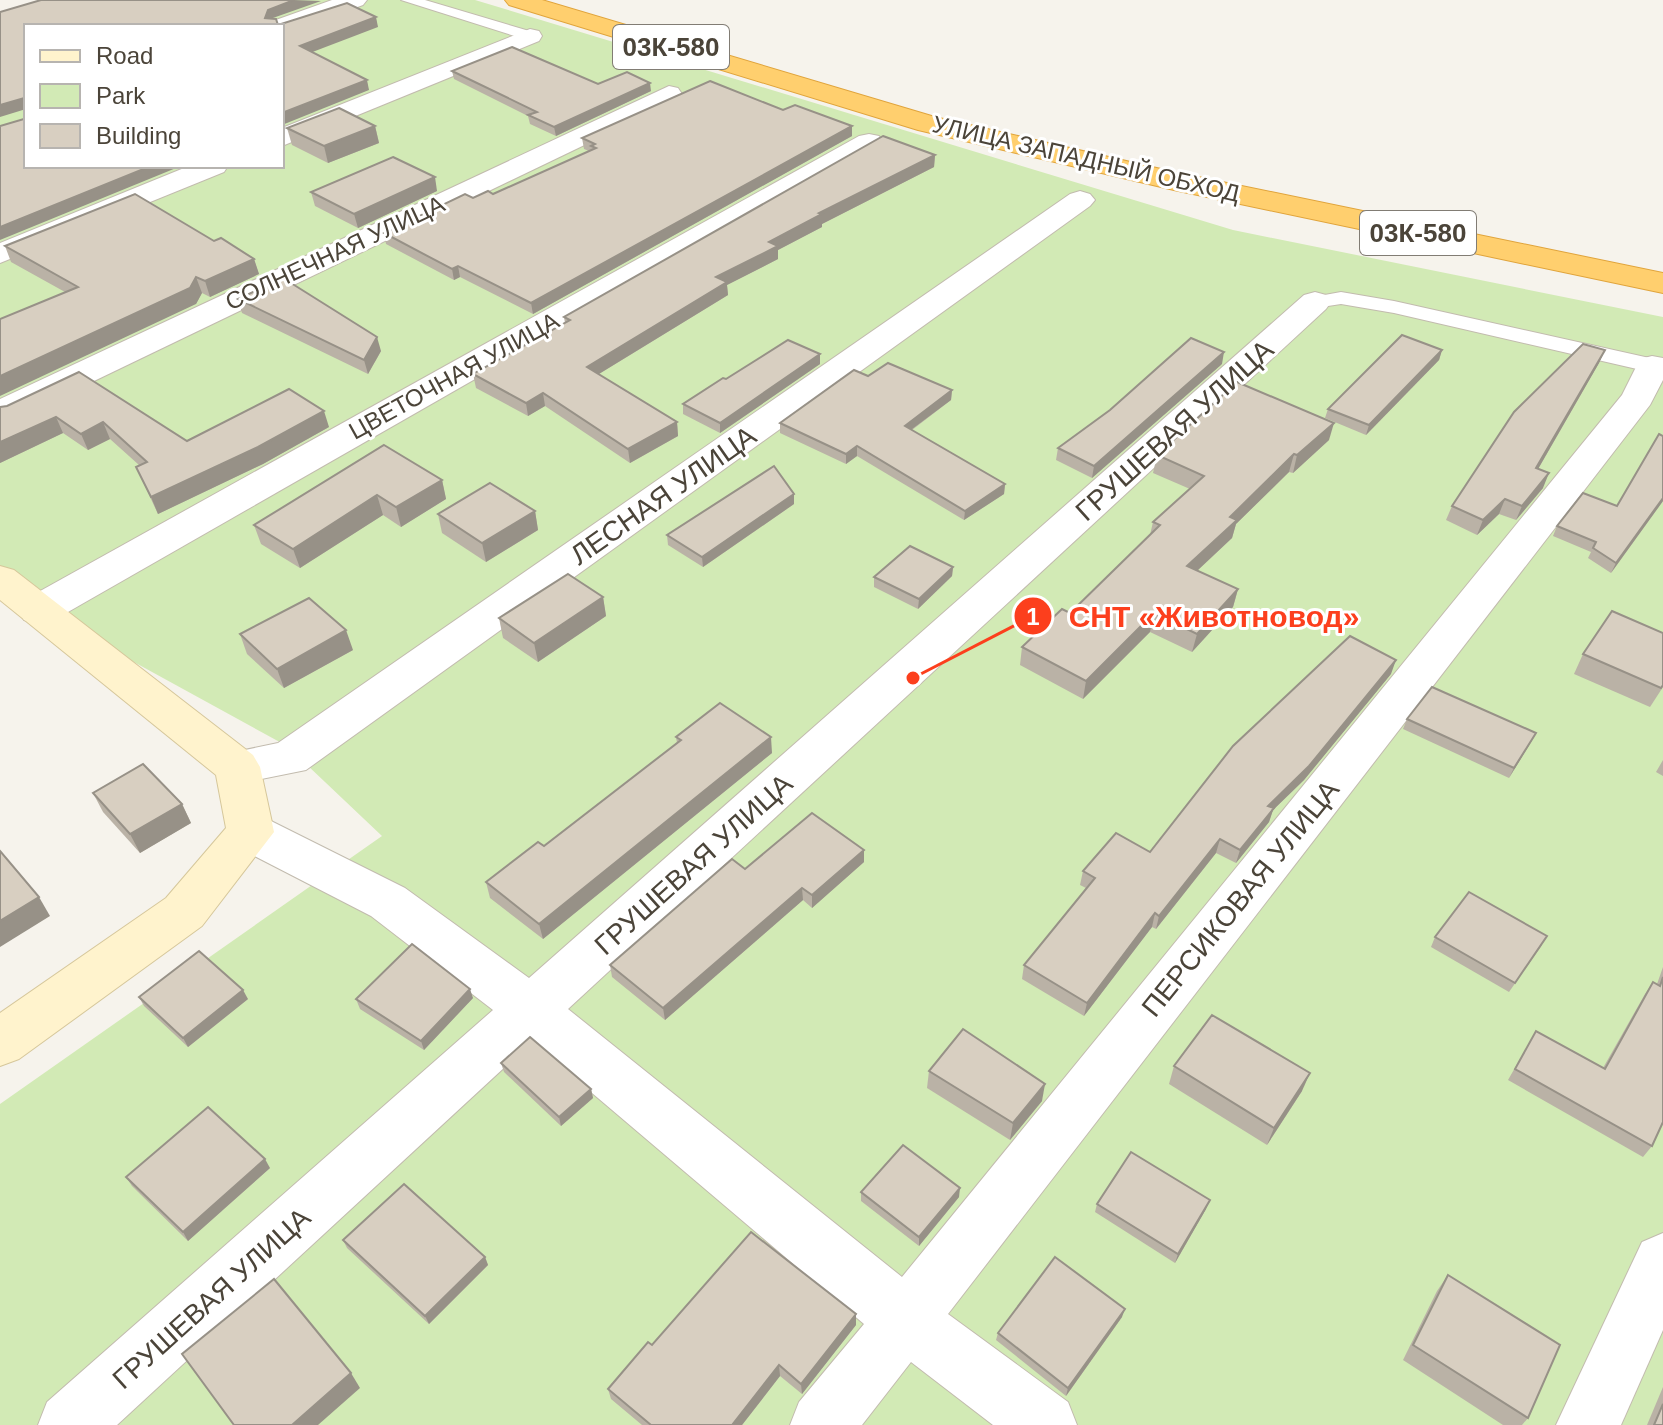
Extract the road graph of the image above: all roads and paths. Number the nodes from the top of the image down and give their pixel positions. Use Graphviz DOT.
graph roads {
  1 [pos="355,0"];
  2 [pos="409,0"];
  3 [pos="517,0"];
  4 [pos="565,0"];
  5 [pos="284,25"];
  6 [pos="530,36"];
  7 [pos="669,94"];
  8 [pos="284,137"];
  9 [pos="869,142"];
  10 [pos="209,168"];
  11 [pos="1080,200"];
  12 [pos="0,254"];
  13 [pos="1663,272"];
  14 [pos="1663,283"];
  15 [pos="1315,302"];
  16 [pos="1658,367"];
  17 [pos="0,412"];
  18 [pos="14,595"];
  19 [pos="237,767"];
  20 [pos="250,832"];
  21 [pos="532,1010"];
  22 [pos="0,1043"];
  23 [pos="1663,1262"];
  24 [pos="905,1319"];
  25 [pos="70,1425"];
  26 [pos="822,1425"];
  27 [pos="1045,1425"];
  28 [pos="1588,1425"];
  1 -- 5 [label="street"];
  2 -- 6 [label="lane"];
  3 -- 14 [label="highway, УЛИЦА ЗАПАДНЫЙ ОБХОД / 03К-580"];
  4 -- 13 [label="highway, УЛИЦА ЗАПАДНЫЙ ОБХОД / 03К-580"];
  6 -- 8 [label="street"];
  7 -- 17 [label="street, СОЛНЕЧНАЯ УЛИЦА"];
  9 -- 18 [label="street, ЦВЕТОЧНАЯ УЛИЦА"];
  10 -- 12 [label="street"];
  11 -- 19 [label="street, ЛЕСНАЯ УЛИЦА"];
  15 -- 16 [label="lane"];
  15 -- 21 [label="street, ГРУШЕВАЯ УЛИЦА"];
  16 -- 24 [label="street, ПЕРСИКОВАЯ УЛИЦА"];
  18 -- 19 [label="street"];
  19 -- 20 [label="street"];
  20 -- 21 [label="street"];
  20 -- 22 [label="street"];
  21 -- 24 [label="street"];
  21 -- 25 [label="street, ГРУШЕВАЯ УЛИЦА"];
  23 -- 28 [label="street"];
  24 -- 26 [label="street, ПЕРСИКОВАЯ УЛИЦА"];
  24 -- 27 [label="street"];
}
